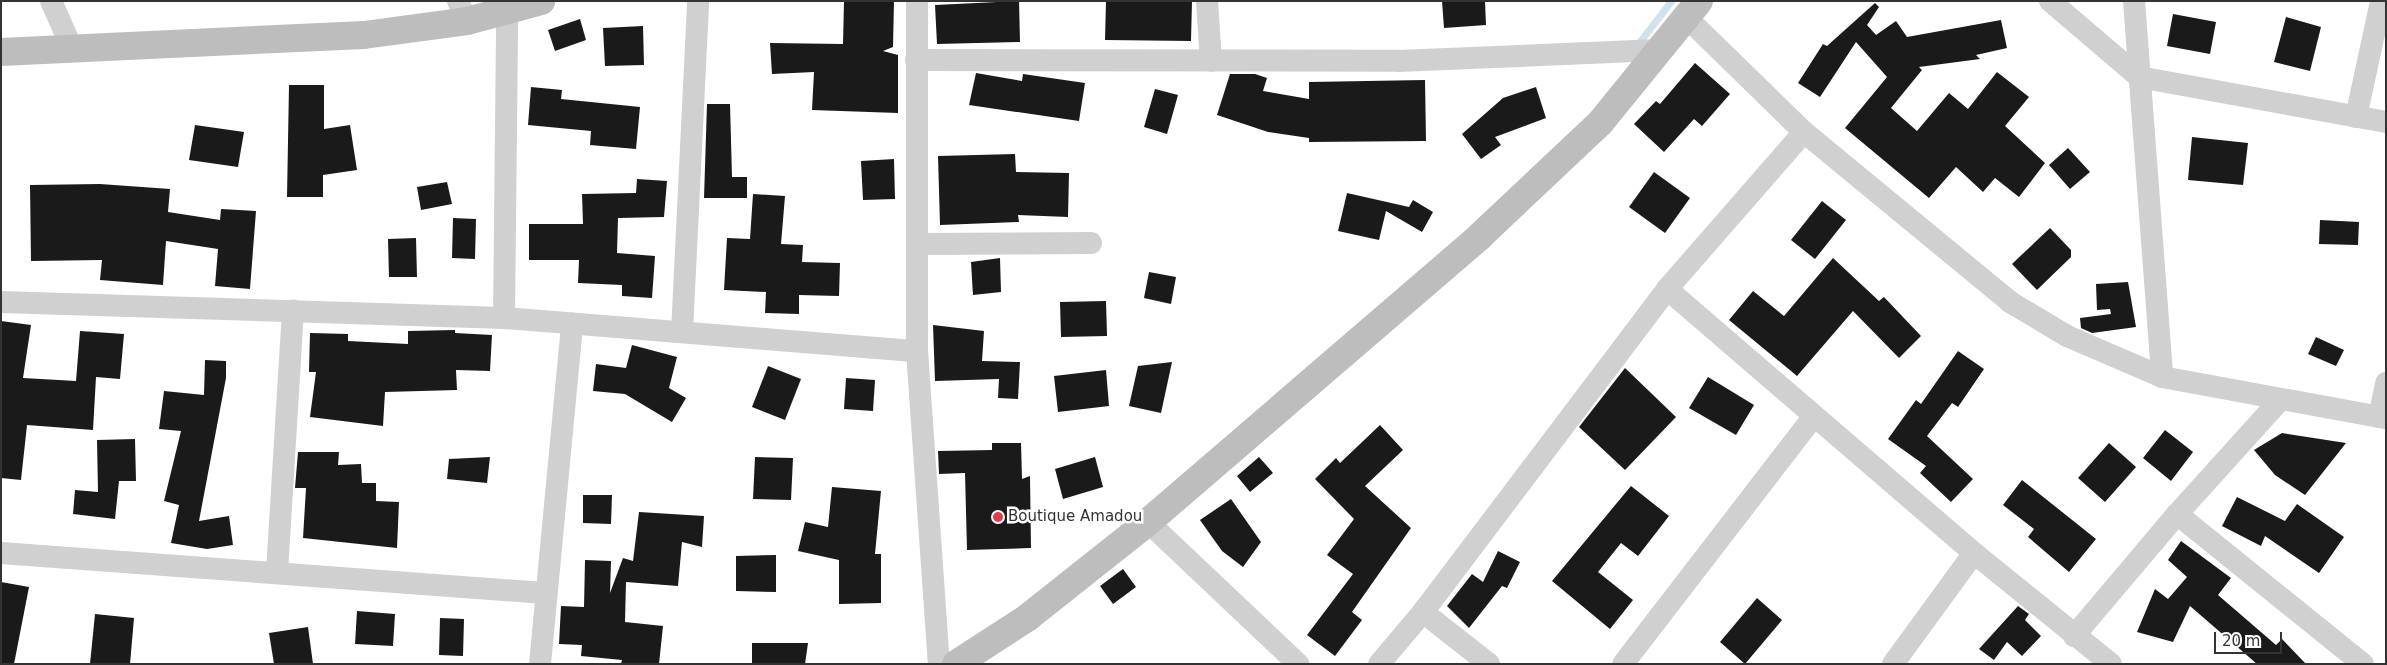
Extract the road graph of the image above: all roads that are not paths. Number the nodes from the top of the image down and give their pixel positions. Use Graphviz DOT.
graph roads {
  1 [pos="52,1"];
  2 [pos="542,1"];
  3 [pos="698,1"];
  4 [pos="917,1"];
  5 [pos="1207,1"];
  6 [pos="2050,1"];
  7 [pos="2134,1"];
  8 [pos="2381,1"];
  9 [pos="1693,9"];
  10 [pos="462,11"];
  11 [pos="507,12"];
  12 [pos="71,46"];
  13 [pos="1659,50"];
  14 [pos="1,52"];
  15 [pos="916,60"];
  16 [pos="1211,61"];
  17 [pos="2139,77"];
  18 [pos="2356,116"];
  19 [pos="2386,122"];
  20 [pos="1804,132"];
  21 [pos="1091,243"];
  22 [pos="919,244"];
  23 [pos="1668,289"];
  24 [pos="1,302"];
  25 [pos="293,310"];
  26 [pos="504,318"];
  27 [pos="572,323"];
  28 [pos="682,332"];
  29 [pos="917,351"];
  30 [pos="2162,377"];
  31 [pos="2386,383"];
  32 [pos="2281,399"];
  33 [pos="1814,416"];
  34 [pos="2382,417"];
  35 [pos="2177,514"];
  36 [pos="1148,522"];
  37 [pos="1,552"];
  38 [pos="1974,553"];
  39 [pos="277,572"];
  40 [pos="545,593"];
  41 [pos="1423,612"];
  42 [pos="2074,636"];
  43 [pos="540,664"];
  44 [pos="939,664"];
  45 [pos="956,664"];
  46 [pos="1298,664"];
  47 [pos="1378,664"];
  48 [pos="1489,664"];
  49 [pos="1622,664"];
  50 [pos="1893,664"];
  51 [pos="2111,664"];
  52 [pos="2363,664"];
  1 -- 12 [label="street"];
  2 -- 11 [label="street"];
  3 -- 28 [label="street"];
  4 -- 15 [label="street"];
  5 -- 16 [label="street"];
  6 -- 17 [label="street"];
  7 -- 17 [label="street"];
  8 -- 18 [label="street"];
  9 -- 13 [label="street"];
  9 -- 20 [label="street"];
  10 -- 11 [label="street"];
  10 -- 12 [label="street"];
  11 -- 26 [label="street"];
  12 -- 14 [label="street"];
  13 -- 16 [label="street"];
  13 -- 36 [label="street"];
  15 -- 16 [label="street"];
  15 -- 22 [label="street"];
  17 -- 18 [label="street"];
  17 -- 30 [label="street"];
  18 -- 19 [label="street"];
  20 -- 23 [label="street"];
  20 -- 30 [label="street"];
  21 -- 22 [label="street"];
  22 -- 29 [label="street"];
  23 -- 33 [label="street"];
  23 -- 41 [label="street"];
  24 -- 25 [label="street"];
  25 -- 26 [label="street"];
  25 -- 39 [label="street"];
  26 -- 27 [label="street"];
  27 -- 28 [label="street"];
  27 -- 40 [label="street"];
  28 -- 29 [label="street"];
  29 -- 44 [label="street"];
  30 -- 32 [label="street"];
  31 -- 34 [label="street"];
  32 -- 34 [label="street"];
  32 -- 35 [label="street"];
  33 -- 38 [label="street"];
  33 -- 49 [label="street"];
  35 -- 42 [label="street"];
  35 -- 52 [label="street"];
  36 -- 45 [label="street"];
  36 -- 46 [label="street"];
  37 -- 39 [label="street"];
  38 -- 42 [label="street"];
  38 -- 50 [label="street"];
  39 -- 40 [label="street"];
  40 -- 43 [label="street"];
  41 -- 47 [label="street"];
  41 -- 48 [label="street"];
  42 -- 51 [label="street"];
}
